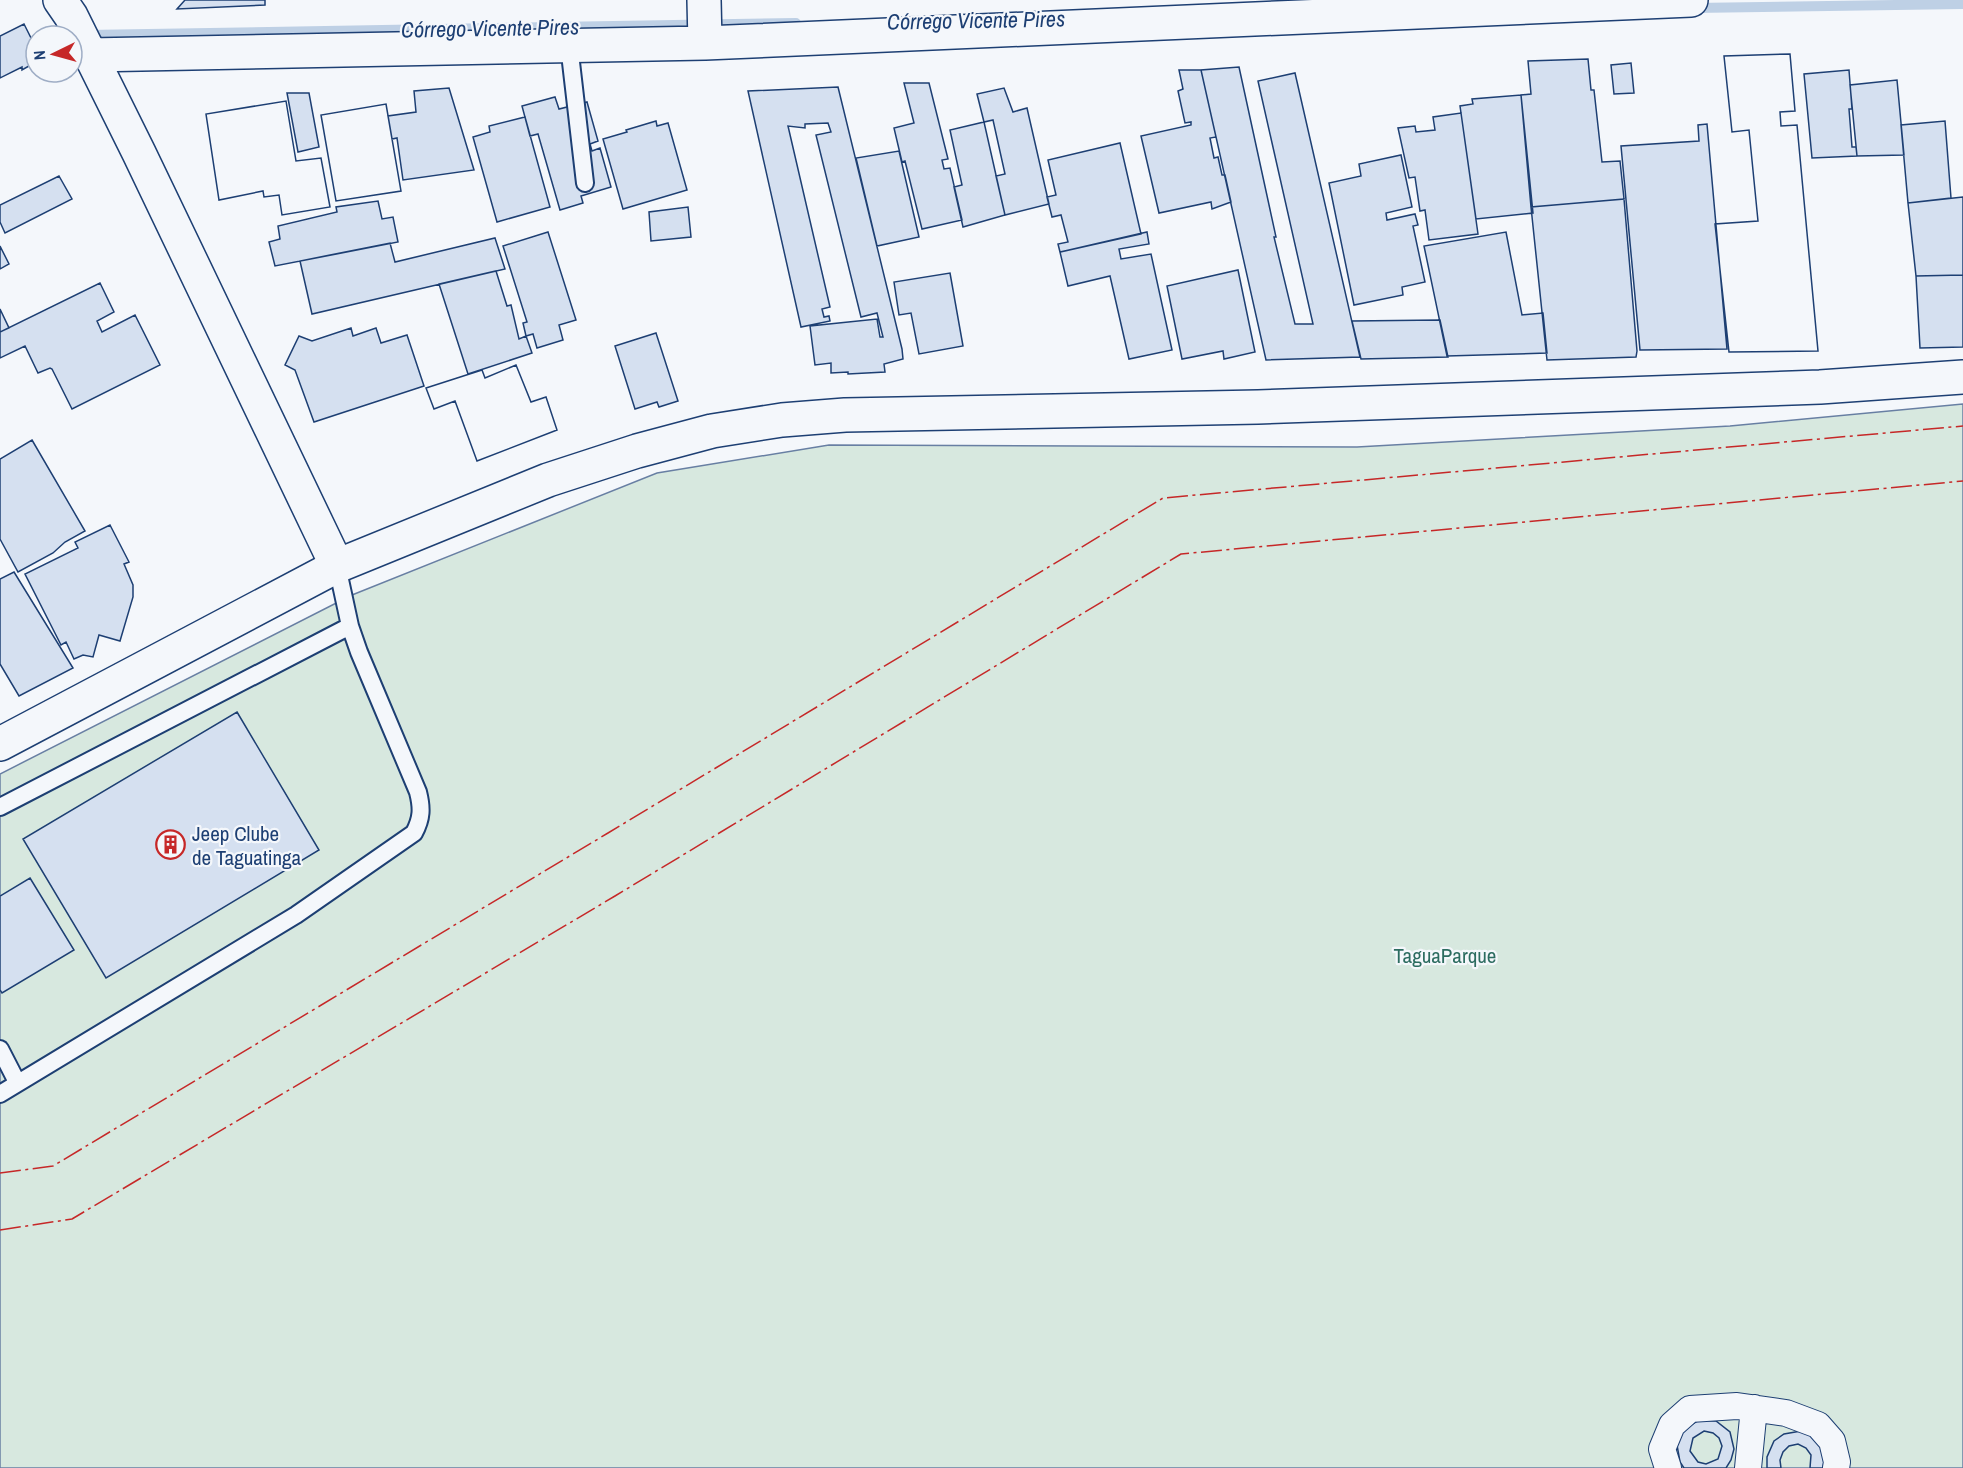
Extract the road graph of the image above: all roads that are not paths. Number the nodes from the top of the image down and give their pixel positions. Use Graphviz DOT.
graph roads {
  1 [pos="60,0"];
  2 [pos="704,0"];
  3 [pos="1691,0"];
  4 [pos="705,43"];
  5 [pos="569,45"];
  6 [pos="90,55"];
  7 [pos="585,183"];
  8 [pos="1963,377"];
  9 [pos="337,566"];
  10 [pos="350,626"];
  11 [pos="0,744"];
  12 [pos="0,807"];
  13 [pos="0,1049"];
  14 [pos="17,1082"];
  15 [pos="0,1094"];
  16 [pos="1754,1408"];
  17 [pos="1668,1468"];
  18 [pos="1748,1468"];
  19 [pos="1836,1468"];
  1 -- 6 [label="street"];
  2 -- 4 [label="street"];
  3 -- 4 [label="street"];
  4 -- 5 [label="street"];
  5 -- 6 [label="street"];
  5 -- 7 [label="lane"];
  6 -- 9 [label="street"];
  8 -- 9 [label="street"];
  9 -- 10 [label="lane"];
  9 -- 11 [label="street"];
  10 -- 12 [label="lane"];
  10 -- 14 [label="lane"];
  13 -- 14 [label="lane"];
  14 -- 15 [label="lane"];
  16 -- 17 [label="street"];
  16 -- 18 [label="street"];
  16 -- 19 [label="street"];
}
